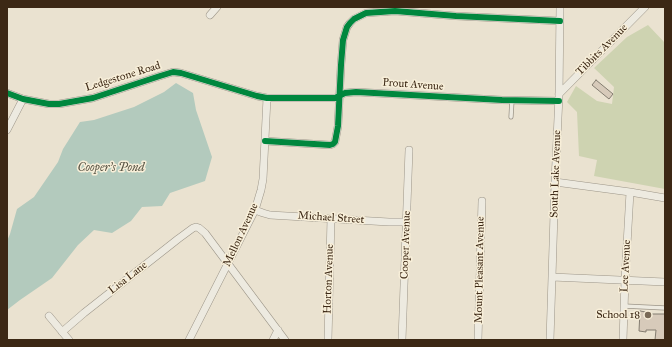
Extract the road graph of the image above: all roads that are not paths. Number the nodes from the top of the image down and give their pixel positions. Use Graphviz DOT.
graph roads {
  1 [pos="217,7"];
  2 [pos="437,7"];
  3 [pos="560,7"];
  4 [pos="645,7"];
  5 [pos="395,9"];
  6 [pos="434,14"];
  7 [pos="210,15"];
  8 [pos="560,21"];
  9 [pos="7,93"];
  10 [pos="340,96"];
  11 [pos="559,97"];
  12 [pos="267,98"];
  13 [pos="23,99"];
  14 [pos="512,100"];
  15 [pos="511,117"];
  16 [pos="7,130"];
  17 [pos="265,141"];
  18 [pos="409,150"];
  19 [pos="555,182"];
  20 [pos="630,192"];
  21 [pos="665,198"];
  22 [pos="482,201"];
  23 [pos="255,210"];
  24 [pos="331,218"];
  25 [pos="407,222"];
  26 [pos="228,263"];
  27 [pos="552,277"];
  28 [pos="625,280"];
  29 [pos="665,282"];
  30 [pos="624,306"];
  31 [pos="665,308"];
  32 [pos="49,316"];
  33 [pos="278,330"];
  34 [pos="62,332"];
  35 [pos="69,340"];
  36 [pos="189,340"];
  37 [pos="273,340"];
  38 [pos="285,340"];
  39 [pos="328,340"];
  40 [pos="402,340"];
  41 [pos="478,340"];
  42 [pos="550,340"];
  43 [pos="623,340"];
  1 -- 7 [label="street"];
  2 -- 6 [label="street"];
  3 -- 8 [label="street, South Lake Avenue"];
  4 -- 11 [label="street, Tibbits Avenue"];
  5 -- 6 [label="street"];
  5 -- 10 [label="street"];
  6 -- 8 [label="street"];
  8 -- 11 [label="street, South Lake Avenue"];
  9 -- 13 [label="street, Ledgestone Road"];
  10 -- 12 [label="street, Prout Avenue"];
  10 -- 14 [label="street, Prout Avenue"];
  10 -- 17 [label="street"];
  11 -- 14 [label="street, Prout Avenue"];
  11 -- 19 [label="street, South Lake Avenue"];
  12 -- 13 [label="street, Ledgestone Road"];
  12 -- 17 [label="street, Mellon Avenue"];
  13 -- 16 [label="street"];
  14 -- 15 [label="lane"];
  17 -- 23 [label="street, Mellon Avenue"];
  18 -- 25 [label="street, Cooper Avenue"];
  19 -- 20 [label="street"];
  19 -- 27 [label="street, South Lake Avenue"];
  20 -- 21 [label="street"];
  20 -- 28 [label="street, Lee Avenue"];
  22 -- 41 [label="street, Mount Pleasant Avenue"];
  23 -- 24 [label="street, Michael Street"];
  23 -- 26 [label="street, Mellon Avenue"];
  24 -- 25 [label="street, Michael Street"];
  24 -- 39 [label="street, Horton Avenue"];
  25 -- 40 [label="street, Cooper Avenue"];
  26 -- 33 [label="street"];
  26 -- 34 [label="street, Lisa Lane"];
  26 -- 36 [label="street, Mellon Avenue"];
  27 -- 28 [label="street"];
  27 -- 42 [label="street, South Lake Avenue"];
  28 -- 29 [label="street"];
  28 -- 30 [label="street, Lee Avenue"];
  30 -- 31 [label="lane"];
  30 -- 43 [label="street, Lee Avenue"];
  32 -- 34 [label="street"];
  33 -- 37 [label="street"];
  33 -- 38 [label="street"];
  34 -- 35 [label="street"];
}
